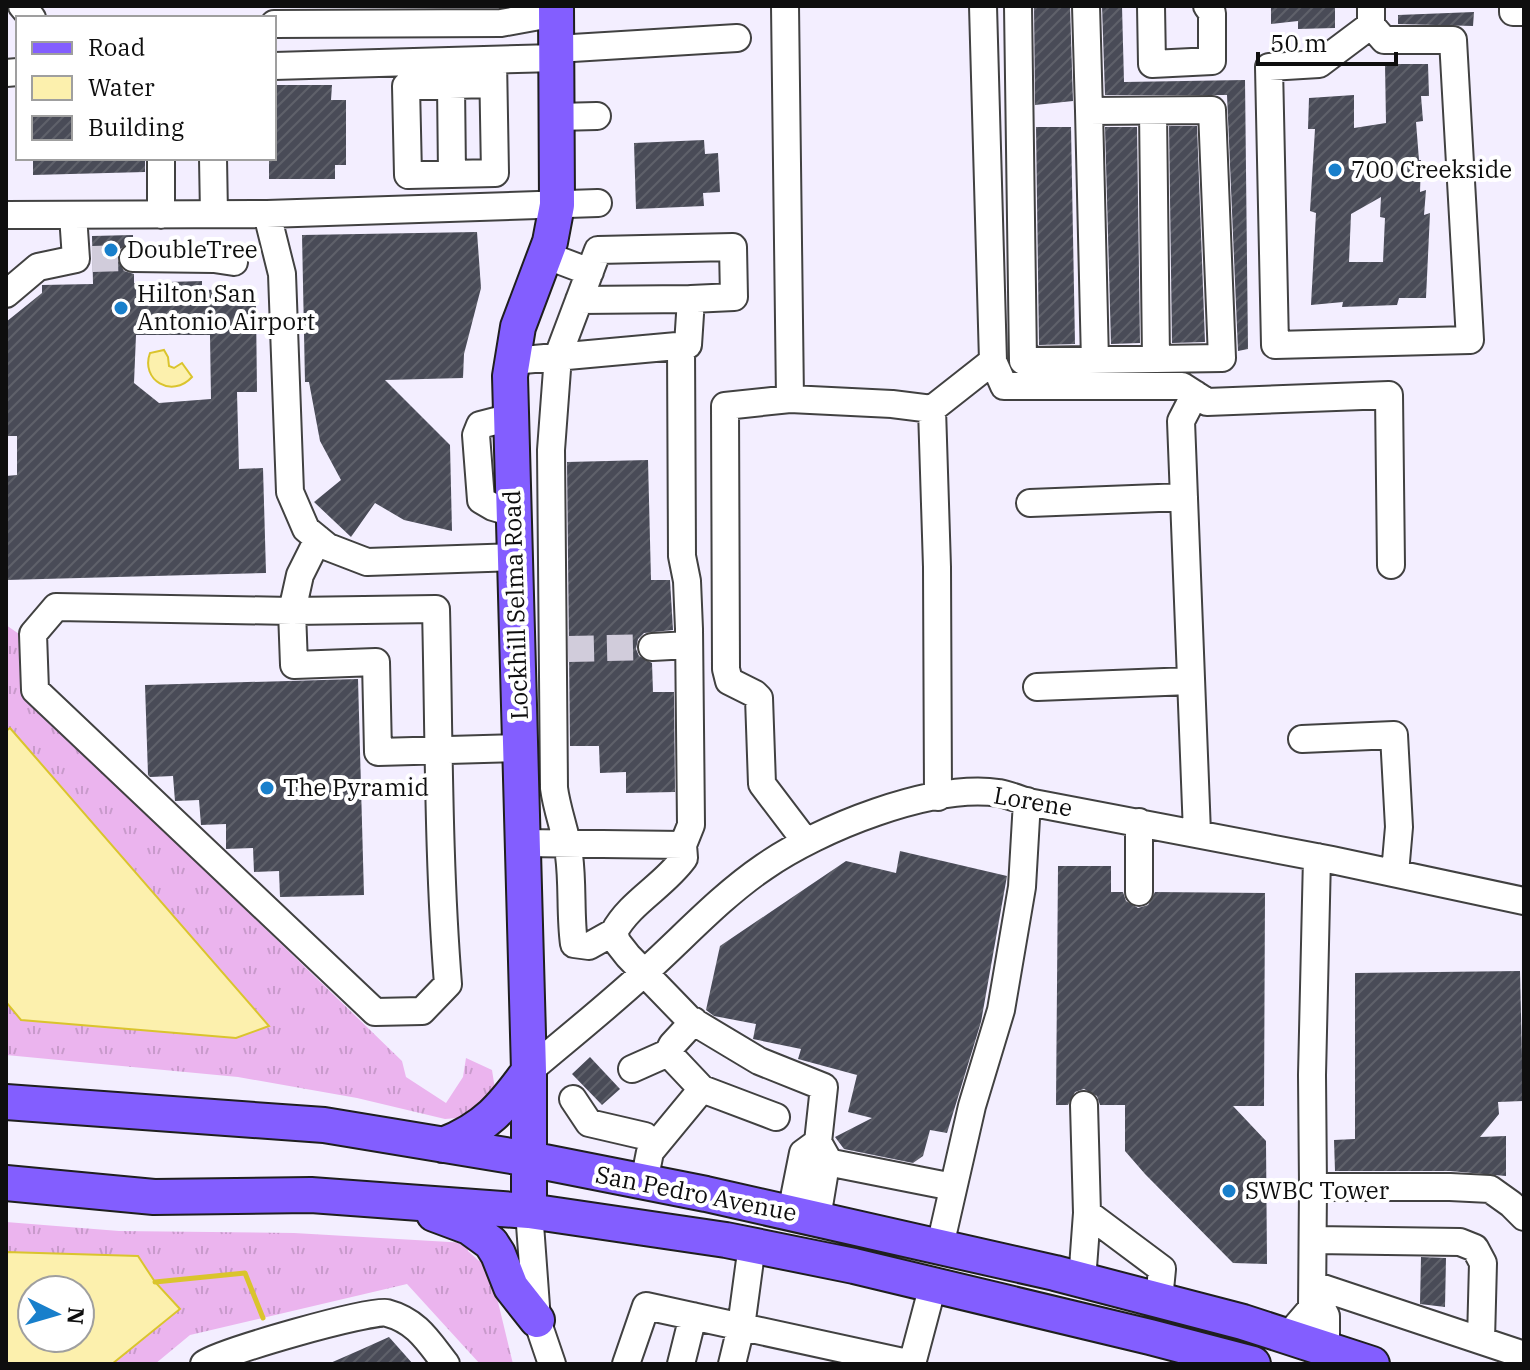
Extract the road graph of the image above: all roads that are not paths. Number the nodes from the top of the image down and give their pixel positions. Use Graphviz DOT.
graph roads {
  1 [pos="785,6"];
  2 [pos="983,6"];
  3 [pos="1018,6"];
  4 [pos="1086,6"];
  5 [pos="1151,6"];
  6 [pos="1207,6"];
  7 [pos="1513,6"];
  8 [pos="556,10"];
  9 [pos="1524,12"];
  10 [pos="1371,15"];
  11 [pos="276,24"];
  12 [pos="737,38"];
  13 [pos="556,54"];
  14 [pos="276,66"];
  15 [pos="493,72"];
  16 [pos="451,85"];
  17 [pos="1089,111"];
  18 [pos="1153,111"];
  19 [pos="597,116"];
  20 [pos="557,117"];
  21 [pos="161,160"];
  22 [pos="213,160"];
  23 [pos="452,174"];
  24 [pos="598,203"];
  25 [pos="557,205"];
  26 [pos="214,214"];
  27 [pos="267,214"];
  28 [pos="6,215"];
  29 [pos="73,215"];
  30 [pos="161,215"];
  31 [pos="545,255"];
  32 [pos="133,258"];
  33 [pos="234,262"];
  34 [pos="590,272"];
  35 [pos="6,294"];
  36 [pos="691,299"];
  37 [pos="579,300"];
  38 [pos="681,346"];
  39 [pos="558,356"];
  40 [pos="1156,359"];
  41 [pos="512,361"];
  42 [pos="993,361"];
  43 [pos="1095,361"];
  44 [pos="1195,394"];
  45 [pos="790,399"];
  46 [pos="932,409"];
  47 [pos="1184,497"];
  48 [pos="1030,503"];
  49 [pos="318,539"];
  50 [pos="514,557"];
  51 [pos="1391,565"];
  52 [pos="292,611"];
  53 [pos="689,645"];
  54 [pos="652,647"];
  55 [pos="561,649"];
  56 [pos="517,651"];
  57 [pos="1190,681"];
  58 [pos="1037,687"];
  59 [pos="1302,739"];
  60 [pos="520,748"];
  61 [pos="439,749"];
  62 [pos="938,797"];
  63 [pos="1027,801"];
  64 [pos="1139,822"];
  65 [pos="1197,833"];
  66 [pos="806,842"];
  67 [pos="522,843"];
  68 [pos="567,843"];
  69 [pos="683,845"];
  70 [pos="1317,857"];
  71 [pos="1395,873"];
  72 [pos="1139,892"];
  73 [pos="1524,901"];
  74 [pos="614,932"];
  75 [pos="644,973"];
  76 [pos="694,1021"];
  77 [pos="668,1053"];
  78 [pos="632,1069"];
  79 [pos="529,1071"];
  80 [pos="702,1089"];
  81 [pos="13,1099"];
  82 [pos="573,1099"];
  83 [pos="1084,1105"];
  84 [pos="776,1117"];
  85 [pos="443,1145"];
  86 [pos="655,1146"];
  87 [pos="822,1152"];
  88 [pos="529,1159"];
  89 [pos="644,1182"];
  90 [pos="6,1183"];
  91 [pos="953,1187"];
  92 [pos="1313,1187"];
  93 [pos="412,1202"];
  94 [pos="529,1211"];
  95 [pos="1087,1213"];
  96 [pos="804,1216"];
  97 [pos="1524,1217"];
  98 [pos="1314,1240"];
  99 [pos="752,1245"];
  100 [pos="940,1246"];
  101 [pos="1082,1281"];
  102 [pos="933,1285"];
  103 [pos="1314,1288"];
  104 [pos="1159,1300"];
  105 [pos="1217,1315"];
  106 [pos="693,1316"];
  107 [pos="537,1320"];
  108 [pos="741,1327"];
  109 [pos="1150,1337"];
  110 [pos="1287,1337"];
  111 [pos="1481,1340"];
  112 [pos="1326,1349"];
  113 [pos="1524,1355"];
  114 [pos="1204,1357"];
  115 [pos="204,1364"];
  116 [pos="446,1364"];
  117 [pos="552,1364"];
  118 [pos="626,1364"];
  119 [pos="681,1364"];
  120 [pos="732,1364"];
  121 [pos="912,1364"];
  122 [pos="1253,1364"];
  123 [pos="1372,1364"];
  1 -- 45 [label="street"];
  2 -- 42 [label="street"];
  3 -- 43 [label="street"];
  4 -- 17 [label="street"];
  5 -- 6 [label="street"];
  7 -- 9 [label="street"];
  8 -- 11 [label="street"];
  8 -- 13 [label="main road, Lockhill Selma Road"];
  10 -- 10 [label="street"];
  12 -- 13 [label="street"];
  13 -- 15 [label="street"];
  13 -- 20 [label="main road, Lockhill Selma Road"];
  14 -- 15 [label="street"];
  15 -- 16 [label="street"];
  15 -- 23 [label="street"];
  16 -- 23 [label="street"];
  16 -- 23 [label="street"];
  17 -- 18 [label="street"];
  17 -- 43 [label="street"];
  18 -- 40 [label="street"];
  18 -- 40 [label="street"];
  19 -- 20 [label="street"];
  20 -- 25 [label="main road, Lockhill Selma Road"];
  21 -- 30 [label="street"];
  22 -- 26 [label="street"];
  24 -- 25 [label="street"];
  25 -- 27 [label="street"];
  25 -- 31 [label="main road, Lockhill Selma Road"];
  26 -- 27 [label="street"];
  26 -- 30 [label="street"];
  27 -- 49 [label="street"];
  28 -- 29 [label="street"];
  29 -- 30 [label="street"];
  29 -- 35 [label="street"];
  31 -- 34 [label="street"];
  31 -- 41 [label="main road, Lockhill Selma Road"];
  32 -- 33 [label="street"];
  34 -- 36 [label="street"];
  34 -- 37 [label="street"];
  36 -- 37 [label="street"];
  36 -- 38 [label="street"];
  37 -- 39 [label="street"];
  38 -- 39 [label="street"];
  38 -- 53 [label="street"];
  39 -- 41 [label="street"];
  39 -- 55 [label="street"];
  40 -- 43 [label="street"];
  41 -- 50 [label="main road, Lockhill Selma Road"];
  42 -- 44 [label="street"];
  42 -- 46 [label="street"];
  44 -- 47 [label="street"];
  44 -- 51 [label="street"];
  45 -- 46 [label="street"];
  45 -- 66 [label="street"];
  46 -- 62 [label="street"];
  47 -- 48 [label="street"];
  47 -- 57 [label="street"];
  49 -- 50 [label="street"];
  49 -- 52 [label="street"];
  50 -- 56 [label="main road, Lockhill Selma Road"];
  52 -- 61 [label="street"];
  52 -- 61 [label="street"];
  52 -- 61 [label="street"];
  53 -- 54 [label="street"];
  53 -- 69 [label="street"];
  55 -- 56 [label="street"];
  55 -- 68 [label="street"];
  56 -- 60 [label="main road, Lockhill Selma Road"];
  57 -- 58 [label="street"];
  57 -- 65 [label="street"];
  59 -- 71 [label="street"];
  60 -- 61 [label="street"];
  60 -- 67 [label="main road, Lockhill Selma Road"];
  62 -- 63 [label="street, Lorene"];
  62 -- 66 [label="street, Lorene"];
  63 -- 64 [label="street, Lorene"];
  63 -- 91 [label="street"];
  64 -- 65 [label="street, Lorene"];
  64 -- 72 [label="street"];
  65 -- 70 [label="street, Lorene"];
  66 -- 75 [label="street, Lorene"];
  67 -- 68 [label="street"];
  67 -- 79 [label="main road, Lockhill Selma Road"];
  68 -- 69 [label="street"];
  68 -- 74 [label="street"];
  69 -- 74 [label="street"];
  70 -- 71 [label="street, Lorene"];
  70 -- 92 [label="street"];
  71 -- 73 [label="street, Lorene"];
  74 -- 75 [label="street"];
  75 -- 76 [label="street"];
  75 -- 79 [label="street, Lorene"];
  76 -- 77 [label="street"];
  76 -- 87 [label="street"];
  77 -- 78 [label="street"];
  77 -- 80 [label="street"];
  79 -- 85 [label="main road"];
  79 -- 88 [label="main road, Lockhill Selma Road"];
  80 -- 84 [label="street"];
  80 -- 86 [label="street"];
  81 -- 85 [label="main road, San Pedro Avenue"];
  82 -- 86 [label="street"];
  83 -- 95 [label="street"];
  85 -- 88 [label="main road, San Pedro Avenue"];
  86 -- 89 [label="street"];
  87 -- 91 [label="street"];
  87 -- 96 [label="street"];
  88 -- 89 [label="main road, San Pedro Avenue"];
  88 -- 94 [label="main road, Lockhill Selma Road"];
  89 -- 96 [label="main road, San Pedro Avenue"];
  90 -- 93 [label="main road, San Pedro Avenue"];
  91 -- 100 [label="street"];
  92 -- 97 [label="street"];
  92 -- 98 [label="street"];
  93 -- 94 [label="main road, San Pedro Avenue"];
  93 -- 107 [label="main road"];
  94 -- 99 [label="main road, San Pedro Avenue"];
  94 -- 107 [label="street"];
  95 -- 101 [label="street"];
  95 -- 104 [label="street"];
  96 -- 100 [label="main road, San Pedro Avenue"];
  98 -- 103 [label="street"];
  98 -- 111 [label="street"];
  99 -- 102 [label="main road, San Pedro Avenue"];
  99 -- 108 [label="street"];
  100 -- 101 [label="main road, San Pedro Avenue"];
  101 -- 104 [label="main road, San Pedro Avenue"];
  102 -- 109 [label="main road, San Pedro Avenue"];
  102 -- 121 [label="street"];
  103 -- 110 [label="street"];
  103 -- 111 [label="street"];
  103 -- 112 [label="street"];
  104 -- 105 [label="main road, San Pedro Avenue"];
  104 -- 109 [label="main road"];
  105 -- 110 [label="main road, San Pedro Avenue"];
  105 -- 114 [label="main road"];
  106 -- 108 [label="street"];
  106 -- 118 [label="street"];
  106 -- 119 [label="street"];
  107 -- 117 [label="street"];
  108 -- 120 [label="street"];
  108 -- 121 [label="street"];
  109 -- 114 [label="main road, San Pedro Avenue"];
  110 -- 112 [label="main road, San Pedro Avenue"];
  111 -- 113 [label="street"];
  112 -- 123 [label="main road, San Pedro Avenue"];
  114 -- 122 [label="main road, San Pedro Avenue"];
  115 -- 116 [label="street"];
}
